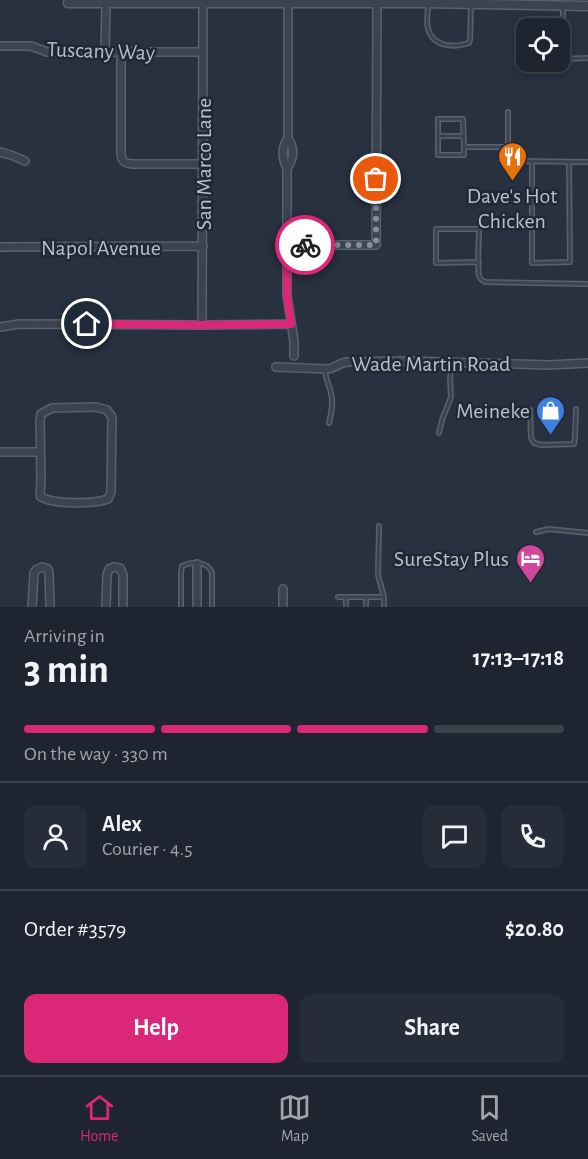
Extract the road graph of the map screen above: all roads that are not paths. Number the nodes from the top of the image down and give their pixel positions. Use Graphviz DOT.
graph roads {
  1 [pos="68,2"];
  2 [pos="303,2"];
  3 [pos="106,3"];
  4 [pos="203,3"];
  5 [pos="288,3"];
  6 [pos="377,3"];
  7 [pos="428,4"];
  8 [pos="471,5"];
  9 [pos="563,6"];
  10 [pos="588,6"];
  11 [pos="0,46"];
  12 [pos="105,52"];
  13 [pos="121,52"];
  14 [pos="203,52"];
  15 [pos="588,58"];
  16 [pos="507,112"];
  17 [pos="438,136"];
  18 [pos="464,136"];
  19 [pos="464,147"];
  20 [pos="508,149"];
  21 [pos="0,152"];
  22 [pos="25,161"];
  23 [pos="532,162"];
  24 [pos="569,162"];
  25 [pos="588,162"];
  26 [pos="202,164"];
  27 [pos="287,245"];
  28 [pos="203,246"];
  29 [pos="0,247"];
  30 [pos="479,262"];
  31 [pos="588,284"];
  32 [pos="291,324"];
  33 [pos="202,325"];
  34 [pos="0,327"];
  35 [pos="294,356"];
  36 [pos="452,363"];
  37 [pos="588,363"];
  38 [pos="276,367"];
  39 [pos="325,368"];
  40 [pos="576,409"];
  41 [pos="530,410"];
  42 [pos="329,423"];
  43 [pos="439,433"];
  44 [pos="0,452"];
  45 [pos="40,452"];
  46 [pos="379,526"];
  47 [pos="536,532"];
  48 [pos="588,533"];
  49 [pos="197,564"];
  50 [pos="283,589"];
  51 [pos="338,597"];
  52 [pos="346,597"];
  53 [pos="366,597"];
  54 [pos="384,597"];
  55 [pos="32,607"];
  56 [pos="50,607"];
  57 [pos="106,607"];
  58 [pos="123,607"];
  59 [pos="181,607"];
  60 [pos="197,607"];
  61 [pos="212,607"];
  62 [pos="283,607"];
  63 [pos="346,607"];
  64 [pos="366,607"];
  65 [pos="384,607"];
  1 -- 3 [label="street"];
  2 -- 5 [label="street"];
  2 -- 6 [label="street"];
  3 -- 4 [label="street"];
  3 -- 12 [label="street"];
  4 -- 5 [label="street"];
  4 -- 14 [label="street, San Marco Lane"];
  5 -- 27 [label="street"];
  6 -- 7 [label="street"];
  6 -- 27 [label="street"];
  7 -- 8 [label="street"];
  7 -- 8 [label="lane"];
  8 -- 9 [label="street"];
  9 -- 10 [label="street"];
  9 -- 15 [label="lane"];
  11 -- 12 [label="street, Tuscany Way"];
  12 -- 13 [label="street, Tuscany Way"];
  13 -- 14 [label="street, Tuscany Way"];
  13 -- 26 [label="street"];
  14 -- 26 [label="street, San Marco Lane"];
  16 -- 20 [label="lane"];
  17 -- 18 [label="lane"];
  17 -- 18 [label="lane"];
  17 -- 19 [label="lane"];
  18 -- 19 [label="lane"];
  19 -- 20 [label="lane"];
  20 -- 23 [label="lane"];
  21 -- 22 [label="street"];
  23 -- 24 [label="lane"];
  23 -- 24 [label="lane"];
  24 -- 25 [label="lane"];
  26 -- 28 [label="street, San Marco Lane"];
  27 -- 32 [label="street"];
  28 -- 29 [label="street, Napol Avenue"];
  28 -- 33 [label="street, San Marco Lane"];
  30 -- 30 [label="lane"];
  30 -- 31 [label="lane"];
  32 -- 33 [label="street"];
  32 -- 35 [label="street"];
  33 -- 34 [label="street"];
  36 -- 37 [label="street, Wade Martin Road"];
  36 -- 39 [label="street, Wade Martin Road"];
  36 -- 43 [label="lane"];
  38 -- 39 [label="street, Wade Martin Road"];
  39 -- 42 [label="lane"];
  40 -- 41 [label="lane"];
  44 -- 45 [label="street"];
  45 -- 45 [label="street"];
  46 -- 54 [label="lane"];
  47 -- 48 [label="lane"];
  49 -- 59 [label="lane"];
  49 -- 60 [label="street"];
  49 -- 61 [label="lane"];
  50 -- 62 [label="street"];
  51 -- 52 [label="lane"];
  52 -- 53 [label="lane"];
  52 -- 63 [label="lane"];
  53 -- 54 [label="lane"];
  53 -- 64 [label="lane"];
  54 -- 65 [label="lane"];
  55 -- 56 [label="street"];
  57 -- 58 [label="street"];
}
